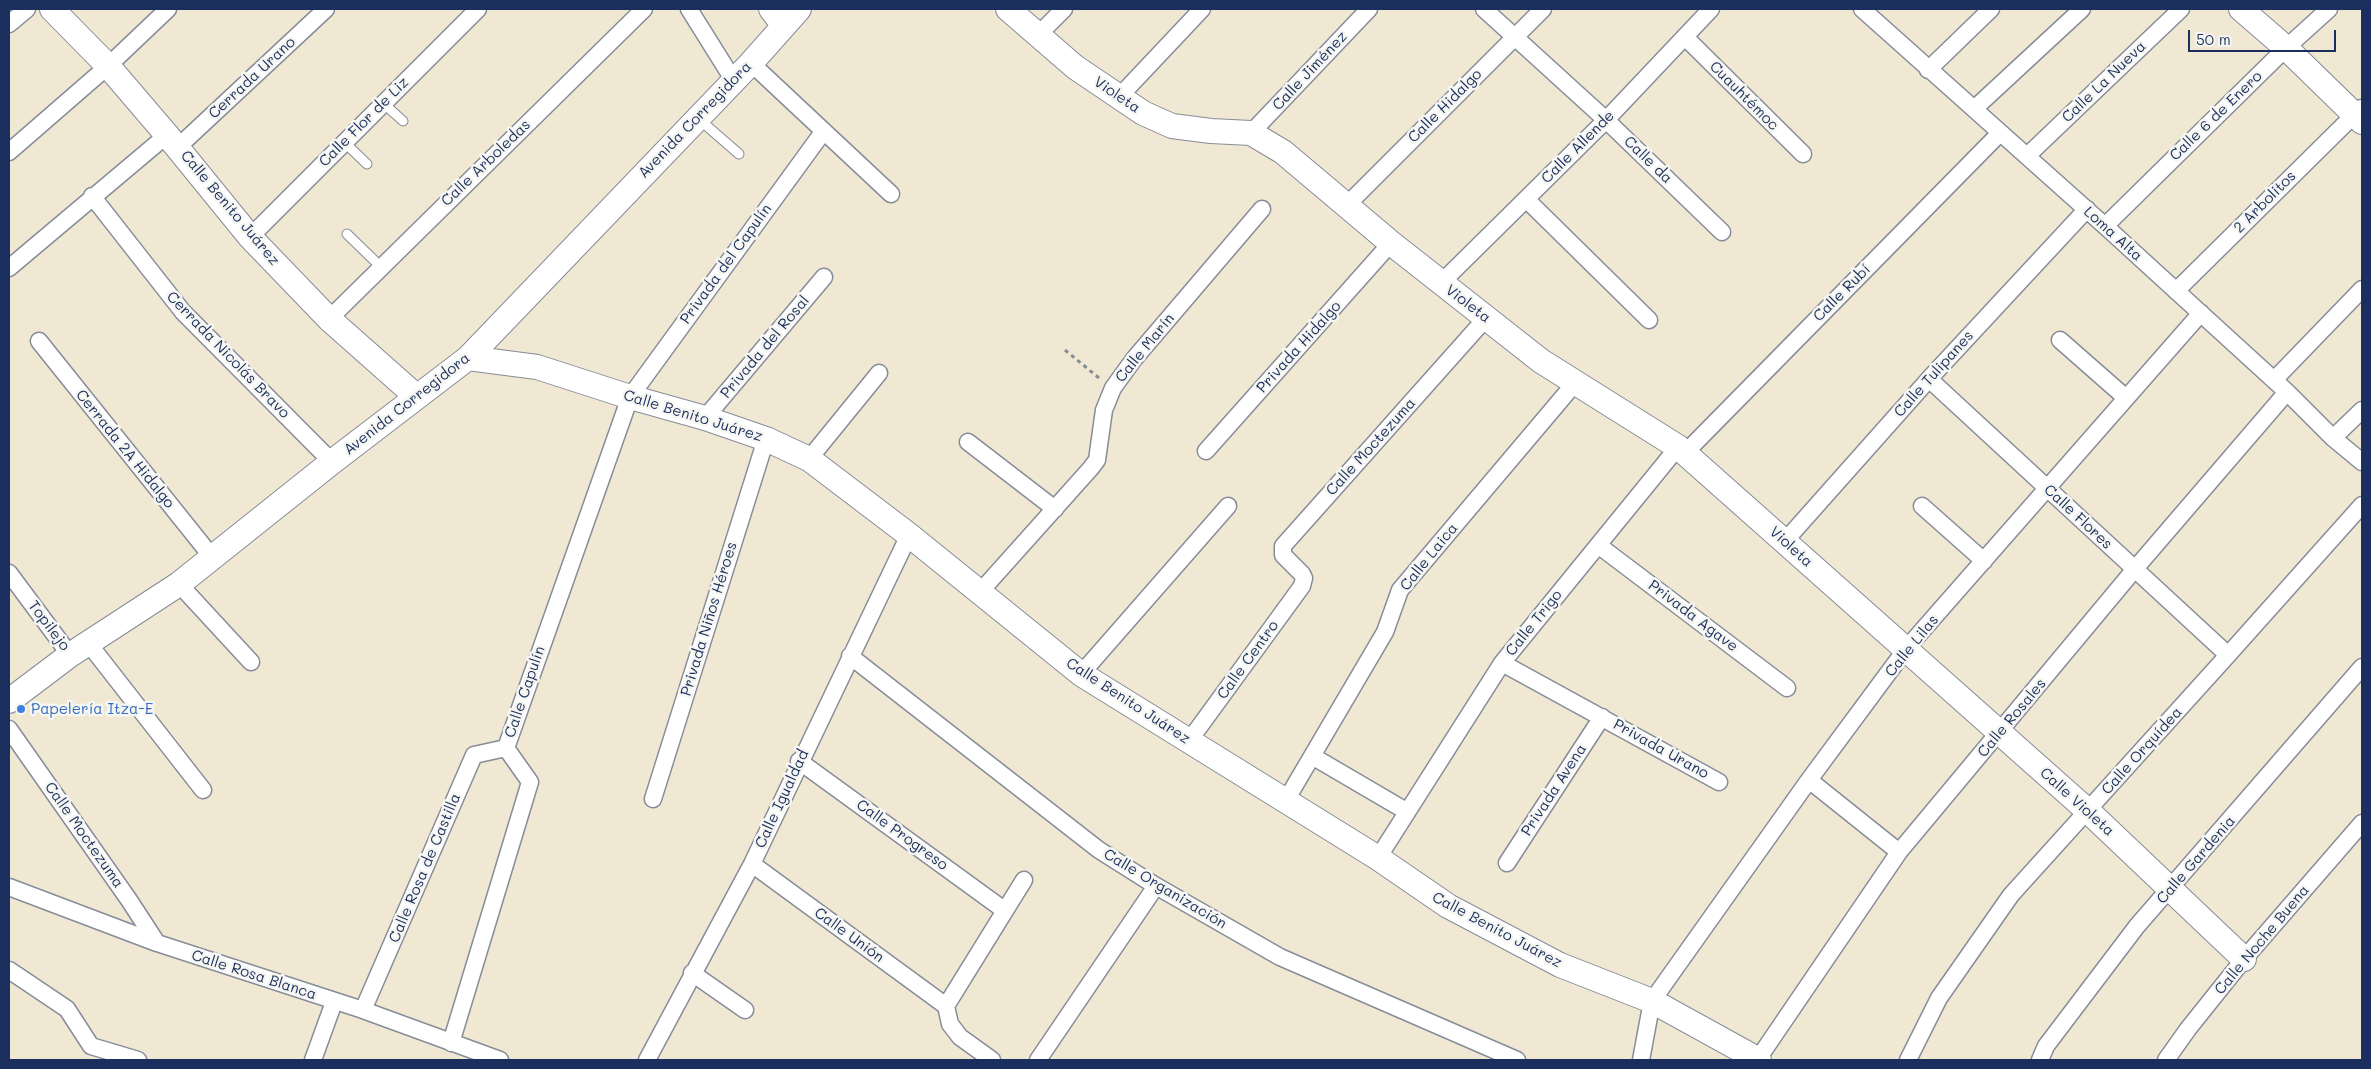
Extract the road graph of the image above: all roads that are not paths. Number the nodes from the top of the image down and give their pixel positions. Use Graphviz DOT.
graph roads {
  1 [pos="27,9"];
  2 [pos="52,9"];
  3 [pos="168,9"];
  4 [pos="326,9"];
  5 [pos="478,9"];
  6 [pos="644,9"];
  7 [pos="689,9"];
  8 [pos="1008,9"];
  9 [pos="1064,9"];
  10 [pos="1202,9"];
  11 [pos="1369,9"];
  12 [pos="1484,9"];
  13 [pos="1543,9"];
  14 [pos="1711,9"];
  15 [pos="1862,9"];
  16 [pos="1991,9"];
  17 [pos="2082,9"];
  18 [pos="2181,9"];
  19 [pos="2240,9"];
  20 [pos="2329,9"];
  21 [pos="784,14"];
  22 [pos="9,24"];
  23 [pos="1038,36"];
  24 [pos="1514,37"];
  25 [pos="1685,37"];
  26 [pos="2286,48"];
  27 [pos="751,63"];
  28 [pos="108,66"];
  29 [pos="1928,70"];
  30 [pos="734,81"];
  31 [pos="1119,97"];
  32 [pos="383,103"];
  33 [pos="1974,109"];
  34 [pos="2360,114"];
  35 [pos="698,118"];
  36 [pos="1606,120"];
  37 [pos="403,122"];
  38 [pos="823,132"];
  39 [pos="2000,132"];
  40 [pos="1251,133"];
  41 [pos="173,141"];
  42 [pos="344,142"];
  43 [pos="9,152"];
  44 [pos="739,154"];
  45 [pos="1803,154"];
  46 [pos="2027,156"];
  47 [pos="367,164"];
  48 [pos="891,194"];
  49 [pos="92,196"];
  50 [pos="1526,199"];
  51 [pos="1347,205"];
  52 [pos="1262,209"];
  53 [pos="2087,210"];
  54 [pos="2105,226"];
  55 [pos="1722,232"];
  56 [pos="348,234"];
  57 [pos="250,237"];
  58 [pos="1391,243"];
  59 [pos="381,267"];
  60 [pos="9,268"];
  61 [pos="824,277"];
  62 [pos="1441,283"];
  63 [pos="2362,289"];
  64 [pos="2176,291"];
  65 [pos="2201,313"];
  66 [pos="1487,317"];
  67 [pos="329,318"];
  68 [pos="1649,320"];
  69 [pos="2060,340"];
  70 [pos="39,341"];
  71 [pos="468,358"];
  72 [pos="879,374"];
  73 [pos="1929,379"];
  74 [pos="2274,380"];
  75 [pos="1575,383"];
  76 [pos="2287,392"];
  77 [pos="417,397"];
  78 [pos="630,397"];
  79 [pos="2126,398"];
  80 [pos="2362,410"];
  81 [pos="705,418"];
  82 [pos="2333,438"];
  83 [pos="766,439"];
  84 [pos="968,442"];
  85 [pos="1682,450"];
  86 [pos="1206,451"];
  87 [pos="809,459"];
  88 [pos="332,462"];
  89 [pos="2362,462"];
  90 [pos="2048,488"];
  91 [pos="2362,504"];
  92 [pos="1228,506"];
  93 [pos="1922,506"];
  94 [pos="1056,509"];
  95 [pos="910,535"];
  96 [pos="1785,542"];
  97 [pos="1598,545"];
  98 [pos="212,557"];
  99 [pos="1984,561"];
  100 [pos="2134,570"];
  101 [pos="9,572"];
  102 [pos="1304,578"];
  103 [pos="179,584"];
  104 [pos="980,592"];
  105 [pos="80,649"];
  106 [pos="1906,649"];
  107 [pos="850,656"];
  108 [pos="2228,656"];
  109 [pos="251,662"];
  110 [pos="1502,663"];
  111 [pos="2362,667"];
  112 [pos="1081,674"];
  113 [pos="1787,688"];
  114 [pos="9,701"];
  115 [pos="1602,717"];
  116 [pos="9,729"];
  117 [pos="2000,732"];
  118 [pos="1189,741"];
  119 [pos="506,748"];
  120 [pos="1312,756"];
  121 [pos="799,761"];
  122 [pos="1809,780"];
  123 [pos="1719,782"];
  124 [pos="203,790"];
  125 [pos="653,799"];
  126 [pos="1285,802"];
  127 [pos="1406,811"];
  128 [pos="2088,811"];
  129 [pos="2362,823"];
  130 [pos="1900,852"];
  131 [pos="1378,858"];
  132 [pos="1507,863"];
  133 [pos="752,864"];
  134 [pos="1024,880"];
  135 [pos="1156,886"];
  136 [pos="9,887"];
  137 [pos="2171,889"];
  138 [pos="1004,910"];
  139 [pos="157,943"];
  140 [pos="2244,959"];
  141 [pos="9,970"];
  142 [pos="692,973"];
  143 [pos="1652,1001"];
  144 [pos="334,1002"];
  145 [pos="946,1006"];
  146 [pos="363,1010"];
  147 [pos="745,1010"];
  148 [pos="451,1043"];
  149 [pos="138,1060"];
  150 [pos="314,1060"];
  151 [pos="500,1060"];
  152 [pos="647,1060"];
  153 [pos="992,1060"];
  154 [pos="1038,1060"];
  155 [pos="1517,1060"];
  156 [pos="1641,1060"];
  157 [pos="1758,1060"];
  158 [pos="1908,1060"];
  159 [pos="2040,1060"];
  160 [pos="2166,1060"];
  1 -- 22 [label="street"];
  2 -- 28 [label="street, Calle Benito Juárez"];
  3 -- 28 [label="street"];
  4 -- 41 [label="street, Cerrada Urano"];
  5 -- 32 [label="street, Calle Flor de Liz"];
  6 -- 59 [label="street, Calle Arboledas"];
  7 -- 30 [label="street"];
  8 -- 23 [label="street, Violeta"];
  9 -- 23 [label="street"];
  10 -- 31 [label="street"];
  11 -- 40 [label="street, Calle Jiménez"];
  12 -- 24 [label="street, Calle da"];
  13 -- 24 [label="street, Calle Hidalgo"];
  14 -- 25 [label="street, Calle Allende"];
  15 -- 29 [label="street, Loma Alta"];
  16 -- 29 [label="street"];
  17 -- 33 [label="street"];
  18 -- 46 [label="street, Calle La Nueva"];
  19 -- 26 [label="street"];
  20 -- 26 [label="street, Calle 6 de Enero"];
  21 -- 27 [label="street, Avenida Corregidora"];
  23 -- 31 [label="street, Violeta"];
  24 -- 36 [label="street, Calle da"];
  24 -- 51 [label="street, Calle Hidalgo"];
  25 -- 36 [label="street, Calle Allende"];
  25 -- 45 [label="street, Cuauhtémoc"];
  26 -- 34 [label="street"];
  26 -- 54 [label="street, Calle 6 de Enero"];
  27 -- 30 [label="street, Avenida Corregidora"];
  27 -- 38 [label="street"];
  28 -- 41 [label="street, Calle Benito Juárez"];
  28 -- 43 [label="street"];
  29 -- 33 [label="street, Loma Alta"];
  30 -- 35 [label="street, Avenida Corregidora"];
  31 -- 40 [label="street, Violeta"];
  32 -- 37 [label="lane"];
  32 -- 42 [label="street, Calle Flor de Liz"];
  33 -- 39 [label="street, Loma Alta"];
  34 -- 64 [label="street, 2 Arbolitos"];
  35 -- 44 [label="lane"];
  35 -- 71 [label="street, Avenida Corregidora"];
  36 -- 50 [label="street, Calle Allende"];
  36 -- 55 [label="street, Calle da"];
  38 -- 48 [label="street"];
  38 -- 78 [label="street, Privada del Capulín"];
  39 -- 46 [label="street, Loma Alta"];
  39 -- 85 [label="street, Calle Rubí"];
  40 -- 51 [label="street, Violeta"];
  41 -- 49 [label="street, Cerrada Urano"];
  41 -- 57 [label="street, Calle Benito Juárez"];
  42 -- 47 [label="lane"];
  42 -- 57 [label="street, Calle Flor de Liz"];
  46 -- 53 [label="street, Loma Alta"];
  49 -- 60 [label="street"];
  49 -- 88 [label="street, Cerrada Nicolás Bravo"];
  50 -- 62 [label="street, Calle Allende"];
  50 -- 68 [label="street"];
  51 -- 58 [label="street, Violeta"];
  52 -- 94 [label="street, Calle Marín"];
  53 -- 54 [label="street, Loma Alta"];
  53 -- 73 [label="street, Calle Tulipanes"];
  54 -- 64 [label="street, Loma Alta"];
  56 -- 59 [label="lane"];
  57 -- 67 [label="street, Calle Benito Juárez"];
  58 -- 62 [label="street, Violeta"];
  58 -- 86 [label="street, Privada Hidalgo"];
  59 -- 67 [label="street, Calle Arboledas"];
  61 -- 81 [label="street, Privada del Rosal"];
  62 -- 66 [label="street, Violeta"];
  63 -- 74 [label="street"];
  64 -- 65 [label="street, Loma Alta"];
  65 -- 74 [label="street, Loma Alta"];
  65 -- 79 [label="street, Calle Lilas"];
  66 -- 75 [label="street, Violeta"];
  66 -- 102 [label="street, Calle Moctezuma"];
  67 -- 77 [label="street, Calle Benito Juárez"];
  69 -- 79 [label="street"];
  70 -- 98 [label="street, Cerrada 2A Hidalgo"];
  71 -- 77 [label="street, Avenida Corregidora"];
  71 -- 78 [label="street, Calle Benito Juárez"];
  72 -- 87 [label="street"];
  73 -- 90 [label="street, Calle Flores"];
  73 -- 96 [label="street, Calle Tulipanes"];
  74 -- 76 [label="street, Loma Alta"];
  75 -- 85 [label="street, Violeta"];
  75 -- 120 [label="street, Calle Laica"];
  76 -- 82 [label="street, Loma Alta"];
  76 -- 100 [label="street, Calle Rosales"];
  77 -- 88 [label="street, Avenida Corregidora"];
  78 -- 81 [label="street, Calle Benito Juárez"];
  78 -- 119 [label="street, Calle Capulín"];
  79 -- 90 [label="street, Calle Lilas"];
  80 -- 82 [label="street"];
  81 -- 83 [label="street, Calle Benito Juárez"];
  82 -- 89 [label="street, Loma Alta"];
  83 -- 87 [label="street, Calle Benito Juárez"];
  83 -- 125 [label="street, Privada Niños Héroes"];
  84 -- 94 [label="street"];
  85 -- 96 [label="street, Violeta"];
  85 -- 97 [label="street, Calle Trigo"];
  87 -- 95 [label="street, Calle Benito Juárez"];
  88 -- 98 [label="street, Avenida Corregidora"];
  90 -- 99 [label="street, Calle Lilas"];
  90 -- 100 [label="street, Calle Flores"];
  91 -- 108 [label="street, Calle Orquídea"];
  92 -- 112 [label="street"];
  93 -- 99 [label="street"];
  94 -- 104 [label="street, Calle Marín"];
  95 -- 104 [label="street, Calle Benito Juárez"];
  95 -- 107 [label="street, Calle Igualdad"];
  96 -- 106 [label="street, Violeta"];
  97 -- 110 [label="street, Calle Trigo"];
  97 -- 113 [label="street, Privada Agave"];
  98 -- 103 [label="street, Avenida Corregidora"];
  99 -- 106 [label="street, Calle Lilas"];
  100 -- 108 [label="street, Calle Flores"];
  100 -- 117 [label="street, Calle Rosales"];
  101 -- 105 [label="street, Topilejo"];
  102 -- 118 [label="street, Calle Centro"];
  103 -- 105 [label="street, Avenida Corregidora"];
  103 -- 109 [label="street"];
  104 -- 112 [label="street, Calle Benito Juárez"];
  105 -- 114 [label="street, Avenida Corregidora"];
  105 -- 124 [label="street, Topilejo"];
  106 -- 117 [label="street, Calle Violeta"];
  106 -- 122 [label="street, Calle Lilas"];
  107 -- 121 [label="street, Calle Igualdad"];
  107 -- 135 [label="street, Calle Organización"];
  108 -- 128 [label="street, Calle Orquídea"];
  110 -- 115 [label="street, Privada Urano"];
  110 -- 127 [label="street, Calle Trigo"];
  111 -- 137 [label="street, Calle Gardenia"];
  112 -- 118 [label="street, Calle Benito Juárez"];
  115 -- 123 [label="street, Privada Urano"];
  115 -- 132 [label="street, Privada Avena"];
  116 -- 139 [label="street, Calle Moctezuma"];
  117 -- 128 [label="street, Calle Violeta"];
  117 -- 130 [label="street, Calle Rosales"];
  118 -- 126 [label="street, Calle Benito Juárez"];
  119 -- 146 [label="street, Calle Rosa de Castilla"];
  119 -- 148 [label="street, Calle Capulín"];
  120 -- 126 [label="street, Calle Laica"];
  120 -- 127 [label="street"];
  121 -- 133 [label="street, Calle Igualdad"];
  121 -- 138 [label="street, Calle Progreso"];
  122 -- 130 [label="street"];
  122 -- 143 [label="street, Calle Lilas"];
  126 -- 131 [label="street, Calle Benito Juárez"];
  127 -- 131 [label="street, Calle Trigo"];
  128 -- 137 [label="street, Calle Violeta"];
  128 -- 158 [label="street, Calle Orquídea"];
  129 -- 140 [label="street, Calle Noche Buena"];
  130 -- 157 [label="street, Calle Rosales"];
  131 -- 143 [label="street, Calle Benito Juárez"];
  133 -- 142 [label="street, Calle Igualdad"];
  133 -- 145 [label="street, Calle Unión"];
  134 -- 138 [label="street"];
  135 -- 154 [label="street"];
  135 -- 155 [label="street, Calle Organización"];
  136 -- 139 [label="street, Calle Rosa Blanca"];
  137 -- 140 [label="street, Calle Violeta"];
  137 -- 159 [label="street, Calle Gardenia"];
  138 -- 145 [label="street"];
  139 -- 144 [label="street, Calle Rosa Blanca"];
  140 -- 160 [label="street, Calle Noche Buena"];
  141 -- 149 [label="street"];
  142 -- 147 [label="street"];
  142 -- 152 [label="street, Calle Igualdad"];
  143 -- 156 [label="street"];
  143 -- 157 [label="street, Calle Benito Juárez"];
  144 -- 146 [label="street, Calle Rosa Blanca"];
  144 -- 150 [label="street"];
  145 -- 153 [label="street"];
  146 -- 148 [label="street, Calle Rosa Blanca"];
  148 -- 151 [label="street, Calle Rosa Blanca"];
}
